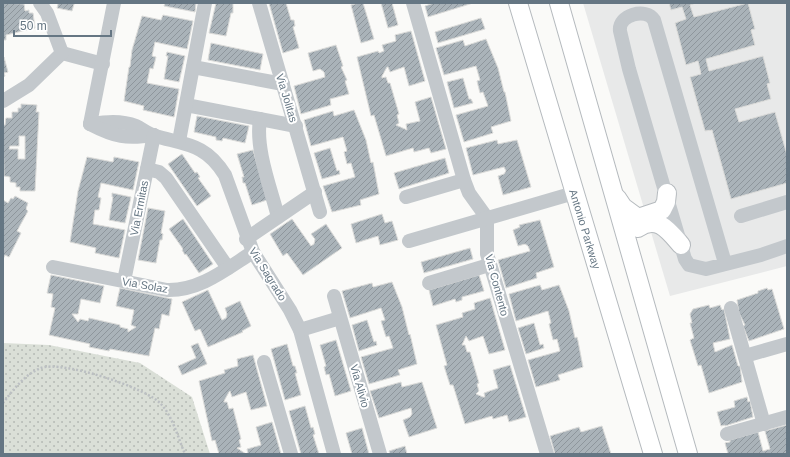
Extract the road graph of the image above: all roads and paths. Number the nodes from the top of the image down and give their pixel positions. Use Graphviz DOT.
graph roads {
  1 [pos="40,3"];
  2 [pos="114,3"];
  3 [pos="206,3"];
  4 [pos="259,3"];
  5 [pos="413,3"];
  6 [pos="518,3"];
  7 [pos="559,3"];
  8 [pos="62,53"];
  9 [pos="103,64"];
  10 [pos="193,67"];
  11 [pos="283,84"];
  12 [pos="3,101"];
  13 [pos="186,105"];
  14 [pos="260,119"];
  15 [pos="296,126"];
  16 [pos="154,136"];
  17 [pos="179,141"];
  18 [pos="146,169"];
  19 [pos="464,180"];
  20 [pos="315,192"];
  21 [pos="667,192"];
  22 [pos="574,193"];
  23 [pos="614,193"];
  24 [pos="406,197"];
  25 [pos="787,202"];
  26 [pos="320,212"];
  27 [pos="740,216"];
  28 [pos="278,217"];
  29 [pos="486,218"];
  30 [pos="246,239"];
  31 [pos="409,241"];
  32 [pos="682,245"];
  33 [pos="787,246"];
  34 [pos="630,249"];
  35 [pos="253,252"];
  36 [pos="725,263"];
  37 [pos="489,265"];
  38 [pos="54,268"];
  39 [pos="228,268"];
  40 [pos="124,282"];
  41 [pos="428,282"];
  42 [pos="334,296"];
  43 [pos="731,308"];
  44 [pos="340,318"];
  45 [pos="300,330"];
  46 [pos="787,344"];
  47 [pos="744,356"];
  48 [pos="264,362"];
  49 [pos="3,403"];
  50 [pos="787,417"];
  51 [pos="764,424"];
  52 [pos="727,434"];
  53 [pos="184,454"];
  54 [pos="291,454"];
  55 [pos="334,454"];
  56 [pos="380,454"];
  57 [pos="546,454"];
  58 [pos="653,454"];
  59 [pos="688,454"];
  1 -- 8 [label="street"];
  2 -- 9 [label="street"];
  3 -- 10 [label="street"];
  4 -- 11 [label="street, Via Jolitas"];
  5 -- 19 [label="street, Via Contento"];
  6 -- 22 [label="main road, Antonio Parkway"];
  7 -- 23 [label="main road"];
  8 -- 9 [label="street"];
  8 -- 12 [label="street"];
  9 -- 16 [label="street, Via Sagrado"];
  10 -- 11 [label="street"];
  10 -- 13 [label="street"];
  11 -- 15 [label="street, Via Jolitas"];
  13 -- 14 [label="street"];
  13 -- 17 [label="street"];
  14 -- 15 [label="street"];
  14 -- 28 [label="street"];
  15 -- 20 [label="street, Via Jolitas"];
  16 -- 17 [label="street, Via Sagrado"];
  16 -- 18 [label="street, Via Ermitas"];
  17 -- 30 [label="street, Via Sagrado"];
  18 -- 39 [label="street"];
  18 -- 40 [label="street, Via Ermitas"];
  19 -- 24 [label="street"];
  19 -- 29 [label="street, Via Contento"];
  20 -- 26 [label="street, Via Jolitas"];
  20 -- 28 [label="street"];
  21 -- 23 [label="main road"];
  21 -- 32 [label="street"];
  21 -- 36 [label="street"];
  22 -- 29 [label="street"];
  22 -- 58 [label="main road, Antonio Parkway"];
  23 -- 34 [label="main road"];
  25 -- 27 [label="street"];
  28 -- 30 [label="street"];
  29 -- 31 [label="street"];
  29 -- 37 [label="street, Via Contento"];
  30 -- 35 [label="street, Via Sagrado"];
  32 -- 34 [label="main road"];
  32 -- 36 [label="street"];
  33 -- 36 [label="street"];
  34 -- 59 [label="main road"];
  35 -- 39 [label="street, Via Solaz"];
  35 -- 45 [label="street, Via Sagrado"];
  37 -- 41 [label="street"];
  37 -- 57 [label="street, Via Contento"];
  38 -- 40 [label="street, Via Solaz"];
  39 -- 40 [label="street, Via Solaz"];
  42 -- 44 [label="street, Via Alivio"];
  43 -- 47 [label="street"];
  44 -- 45 [label="street"];
  44 -- 56 [label="street, Via Alivio"];
  45 -- 55 [label="street, Via Sagrado"];
  46 -- 47 [label="street"];
  47 -- 51 [label="street"];
  48 -- 54 [label="street"];
  49 -- 53 [label="path"];
  50 -- 51 [label="street"];
  51 -- 52 [label="street"];
}
